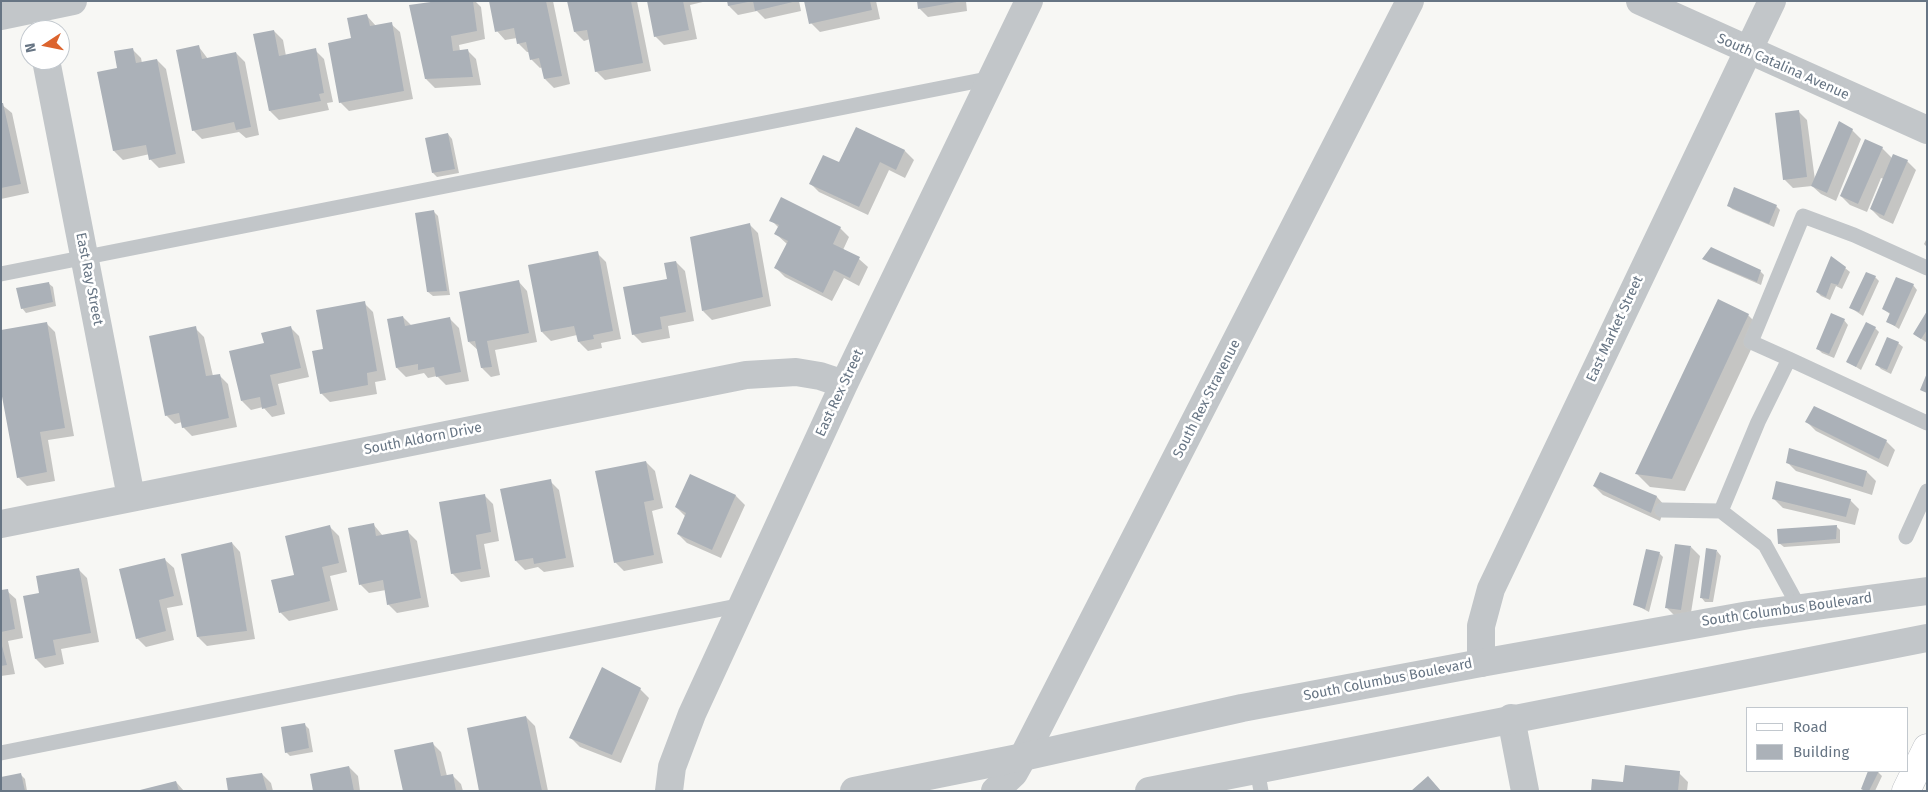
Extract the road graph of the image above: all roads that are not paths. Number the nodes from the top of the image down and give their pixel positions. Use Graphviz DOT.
graph roads {
  1 [pos="73,1"];
  2 [pos="1029,1"];
  3 [pos="1410,1"];
  4 [pos="1640,1"];
  5 [pos="1772,1"];
  6 [pos="37,13"];
  7 [pos="1,16"];
  8 [pos="1748,52"];
  9 [pos="48,70"];
  10 [pos="992,78"];
  11 [pos="1927,130"];
  12 [pos="85,257"];
  13 [pos="1927,268"];
  14 [pos="1,274"];
  15 [pos="1789,359"];
  16 [pos="844,384"];
  17 [pos="1927,424"];
  18 [pos="1927,491"];
  19 [pos="132,497"];
  20 [pos="1662,510"];
  21 [pos="1721,512"];
  22 [pos="1,524"];
  23 [pos="1906,537"];
  24 [pos="1927,591"];
  25 [pos="742,605"];
  26 [pos="1800,609"];
  27 [pos="1927,638"];
  28 [pos="1481,663"];
  29 [pos="1511,718"];
  30 [pos="1927,748"];
  31 [pos="1,752"];
  32 [pos="1023,757"];
  33 [pos="1259,780"];
  34 [pos="669,791"];
  35 [pos="854,791"];
  36 [pos="995,791"];
  37 [pos="1149,791"];
  38 [pos="1525,791"];
  39 [pos="1906,791"];
  1 -- 6 [label="street"];
  2 -- 10 [label="street, East Rex Street"];
  3 -- 32 [label="street, South Rex Stravenue"];
  4 -- 8 [label="street, South Catalina Avenue"];
  5 -- 8 [label="street, East Market Street"];
  6 -- 7 [label="street"];
  8 -- 11 [label="street, South Catalina Avenue"];
  8 -- 28 [label="street, East Market Street"];
  9 -- 12 [label="street, East Ray Street"];
  10 -- 12 [label="lane"];
  10 -- 16 [label="street, East Rex Street"];
  12 -- 14 [label="lane"];
  12 -- 19 [label="street, East Ray Street"];
  13 -- 15 [label="lane"];
  15 -- 17 [label="lane"];
  15 -- 21 [label="lane"];
  16 -- 19 [label="street, South Aldorn Drive"];
  16 -- 25 [label="street, East Rex Street"];
  18 -- 23 [label="lane"];
  19 -- 22 [label="street, South Aldorn Drive"];
  20 -- 21 [label="lane"];
  21 -- 26 [label="lane"];
  24 -- 26 [label="street, South Columbus Boulevard"];
  25 -- 31 [label="lane"];
  25 -- 34 [label="street, East Rex Street"];
  26 -- 28 [label="street, South Columbus Boulevard"];
  27 -- 29 [label="street"];
  28 -- 32 [label="street, South Columbus Boulevard"];
  29 -- 33 [label="street"];
  29 -- 38 [label="street"];
  30 -- 39 [label="main road"];
  32 -- 35 [label="street, South Columbus Boulevard"];
  32 -- 36 [label="street, South Rex Stravenue"];
  33 -- 37 [label="street"];
}
